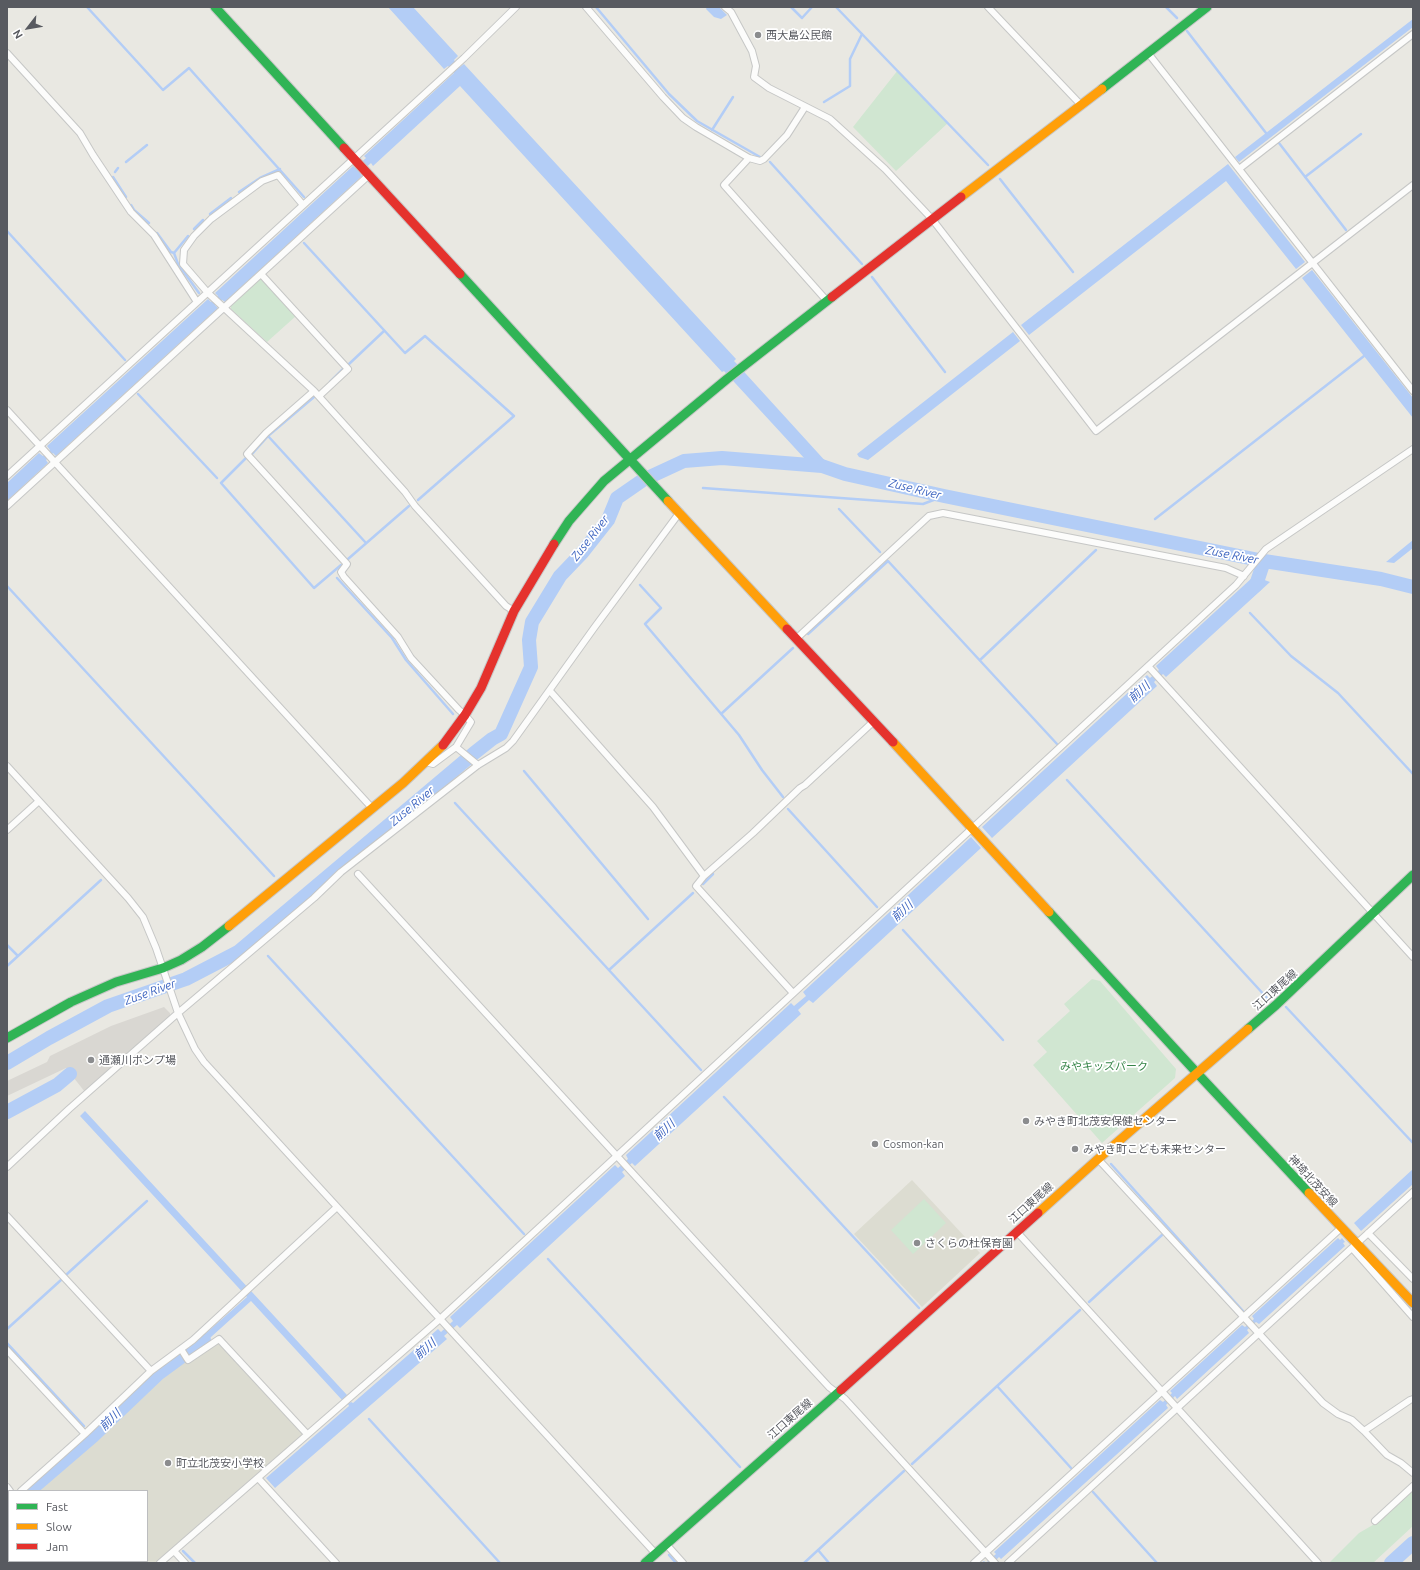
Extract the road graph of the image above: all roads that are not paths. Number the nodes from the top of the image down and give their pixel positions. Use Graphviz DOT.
graph roads {
  1 [pos="215,7"];
  2 [pos="516,7"];
  3 [pos="586,7"];
  4 [pos="725,7"];
  5 [pos="736,7"];
  6 [pos="988,7"];
  7 [pos="1207,7"];
  8 [pos="731,12"];
  9 [pos="1413,34"];
  10 [pos="7,53"];
  11 [pos="1148,53"];
  12 [pos="1081,105"];
  13 [pos="806,107"];
  14 [pos="749,158"];
  15 [pos="355,160"];
  16 [pos="1239,169"];
  17 [pos="369,174"];
  18 [pos="1413,185"];
  19 [pos="303,205"];
  20 [pos="932,219"];
  21 [pos="1312,263"];
  22 [pos="261,274"];
  23 [pos="208,293"];
  24 [pos="827,301"];
  25 [pos="197,302"];
  26 [pos="222,306"];
  27 [pos="314,391"];
  28 [pos="1413,391"];
  29 [pos="319,396"];
  30 [pos="7,410"];
  31 [pos="40,446"];
  32 [pos="1413,450"];
  33 [pos="629,459"];
  34 [pos="55,462"];
  35 [pos="7,476"];
  36 [pos="7,506"];
  37 [pos="680,512"];
  38 [pos="1246,574"];
  39 [pos="514,611"];
  40 [pos="796,639"];
  41 [pos="1148,666"];
  42 [pos="550,691"];
  43 [pos="465,715"];
  44 [pos="873,722"];
  45 [pos="457,748"];
  46 [pos="426,762"];
  47 [pos="476,764"];
  48 [pos="7,766"];
  49 [pos="39,801"];
  50 [pos="372,808"];
  51 [pos="972,828"];
  52 [pos="7,830"];
  53 [pos="358,874"];
  54 [pos="1413,875"];
  55 [pos="704,876"];
  56 [pos="1374,913"];
  57 [pos="1413,957"];
  58 [pos="165,971"];
  59 [pos="793,993"];
  60 [pos="178,1013"];
  61 [pos="7,1038"];
  62 [pos="1197,1073"];
  63 [pos="617,1156"];
  64 [pos="1098,1159"];
  65 [pos="7,1167"];
  66 [pos="1413,1192"];
  67 [pos="337,1207"];
  68 [pos="7,1216"];
  69 [pos="1341,1228"];
  70 [pos="1017,1232"];
  71 [pos="1368,1233"];
  72 [pos="1354,1246"];
  73 [pos="1413,1279"];
  74 [pos="1413,1303"];
  75 [pos="1243,1317"];
  76 [pos="1413,1317"];
  77 [pos="440,1319"];
  78 [pos="1258,1334"];
  79 [pos="7,1350"];
  80 [pos="181,1350"];
  81 [pos="151,1372"];
  82 [pos="1162,1392"];
  83 [pos="838,1393"];
  84 [pos="1413,1399"];
  85 [pos="1177,1408"];
  86 [pos="1364,1431"];
  87 [pos="85,1434"];
  88 [pos="307,1434"];
  89 [pos="1413,1473"];
  90 [pos="258,1478"];
  91 [pos="1413,1486"];
  92 [pos="22,1490"];
  93 [pos="1376,1521"];
  94 [pos="666,1544"];
  95 [pos="174,1551"];
  96 [pos="656,1554"];
  97 [pos="988,1555"];
  98 [pos="160,1563"];
  99 [pos="185,1563"];
  100 [pos="336,1563"];
  101 [pos="645,1563"];
  102 [pos="683,1563"];
  103 [pos="974,1563"];
  104 [pos="995,1563"];
  105 [pos="1008,1563"];
  106 [pos="1318,1563"];
  1 -- 15 [label="street, 神埼北茂安線"];
  2 -- 15 [label="street"];
  3 -- 14 [label="street"];
  4 -- 8 [label="street"];
  5 -- 8 [label="street"];
  6 -- 12 [label="street"];
  7 -- 11 [label="street"];
  8 -- 13 [label="street"];
  9 -- 16 [label="street"];
  10 -- 25 [label="street"];
  11 -- 12 [label="street"];
  11 -- 16 [label="street"];
  12 -- 20 [label="street"];
  13 -- 14 [label="street"];
  13 -- 20 [label="street"];
  14 -- 24 [label="street"];
  15 -- 17 [label="street, 神埼北茂安線"];
  15 -- 19 [label="street"];
  16 -- 21 [label="street"];
  17 -- 22 [label="street"];
  17 -- 33 [label="street, 神埼北茂安線"];
  18 -- 21 [label="street"];
  19 -- 23 [label="street"];
  19 -- 23 [label="street"];
  20 -- 21 [label="street"];
  20 -- 24 [label="street"];
  21 -- 28 [label="street"];
  22 -- 26 [label="street"];
  22 -- 29 [label="street"];
  23 -- 25 [label="street"];
  23 -- 26 [label="street"];
  24 -- 33 [label="street"];
  25 -- 31 [label="street"];
  26 -- 27 [label="street"];
  26 -- 34 [label="street"];
  27 -- 29 [label="street"];
  27 -- 43 [label="street"];
  29 -- 39 [label="street"];
  30 -- 31 [label="street"];
  31 -- 34 [label="street"];
  31 -- 35 [label="street"];
  32 -- 38 [label="street"];
  33 -- 37 [label="street, 神埼北茂安線"];
  33 -- 39 [label="street"];
  34 -- 36 [label="street"];
  34 -- 50 [label="street"];
  37 -- 40 [label="street, 神埼北茂安線"];
  37 -- 42 [label="street"];
  38 -- 40 [label="street"];
  38 -- 41 [label="street"];
  39 -- 43 [label="street"];
  40 -- 44 [label="street, 神埼北茂安線"];
  41 -- 51 [label="street"];
  41 -- 56 [label="street"];
  42 -- 47 [label="street"];
  42 -- 55 [label="street"];
  43 -- 45 [label="street"];
  43 -- 46 [label="street"];
  44 -- 51 [label="street, 神埼北茂安線"];
  44 -- 55 [label="street"];
  45 -- 46 [label="street"];
  45 -- 47 [label="street"];
  46 -- 50 [label="street"];
  47 -- 60 [label="street"];
  48 -- 49 [label="street"];
  49 -- 52 [label="street"];
  49 -- 58 [label="street"];
  50 -- 58 [label="street"];
  51 -- 59 [label="street"];
  51 -- 62 [label="street, 神埼北茂安線"];
  53 -- 63 [label="street"];
  54 -- 56 [label="street, 江口東尾線"];
  55 -- 59 [label="street"];
  56 -- 57 [label="street"];
  56 -- 62 [label="street, 江口東尾線"];
  58 -- 60 [label="street"];
  58 -- 61 [label="street"];
  59 -- 63 [label="street"];
  60 -- 65 [label="street"];
  60 -- 67 [label="street"];
  62 -- 64 [label="street, 江口東尾線"];
  62 -- 69 [label="street, 神埼北茂安線"];
  63 -- 77 [label="street"];
  63 -- 83 [label="street"];
  64 -- 70 [label="street, 江口東尾線"];
  64 -- 75 [label="street"];
  66 -- 71 [label="street"];
  67 -- 77 [label="street"];
  67 -- 80 [label="street"];
  68 -- 81 [label="street"];
  69 -- 72 [label="street, 神埼北茂安線"];
  69 -- 75 [label="street"];
  70 -- 82 [label="street"];
  70 -- 83 [label="street, 江口東尾線"];
  71 -- 72 [label="street"];
  71 -- 73 [label="street"];
  72 -- 74 [label="street, 神埼北茂安線"];
  72 -- 76 [label="street"];
  72 -- 78 [label="street"];
  75 -- 78 [label="street"];
  75 -- 82 [label="street"];
  77 -- 88 [label="street"];
  77 -- 96 [label="street"];
  78 -- 85 [label="street"];
  78 -- 86 [label="street"];
  79 -- 87 [label="street"];
  80 -- 81 [label="street"];
  80 -- 88 [label="street"];
  81 -- 87 [label="street"];
  82 -- 85 [label="street"];
  82 -- 97 [label="street"];
  83 -- 94 [label="street, 江口東尾線"];
  83 -- 97 [label="street"];
  84 -- 86 [label="street"];
  85 -- 105 [label="street"];
  85 -- 106 [label="street"];
  86 -- 89 [label="street"];
  87 -- 92 [label="street"];
  88 -- 90 [label="street"];
  90 -- 95 [label="street"];
  90 -- 100 [label="street"];
  91 -- 93 [label="street"];
  94 -- 96 [label="street, 江口東尾線"];
  94 -- 102 [label="street"];
  95 -- 98 [label="street"];
  95 -- 99 [label="street"];
  96 -- 101 [label="street, 江口東尾線"];
  97 -- 103 [label="street"];
  97 -- 104 [label="street"];
}
